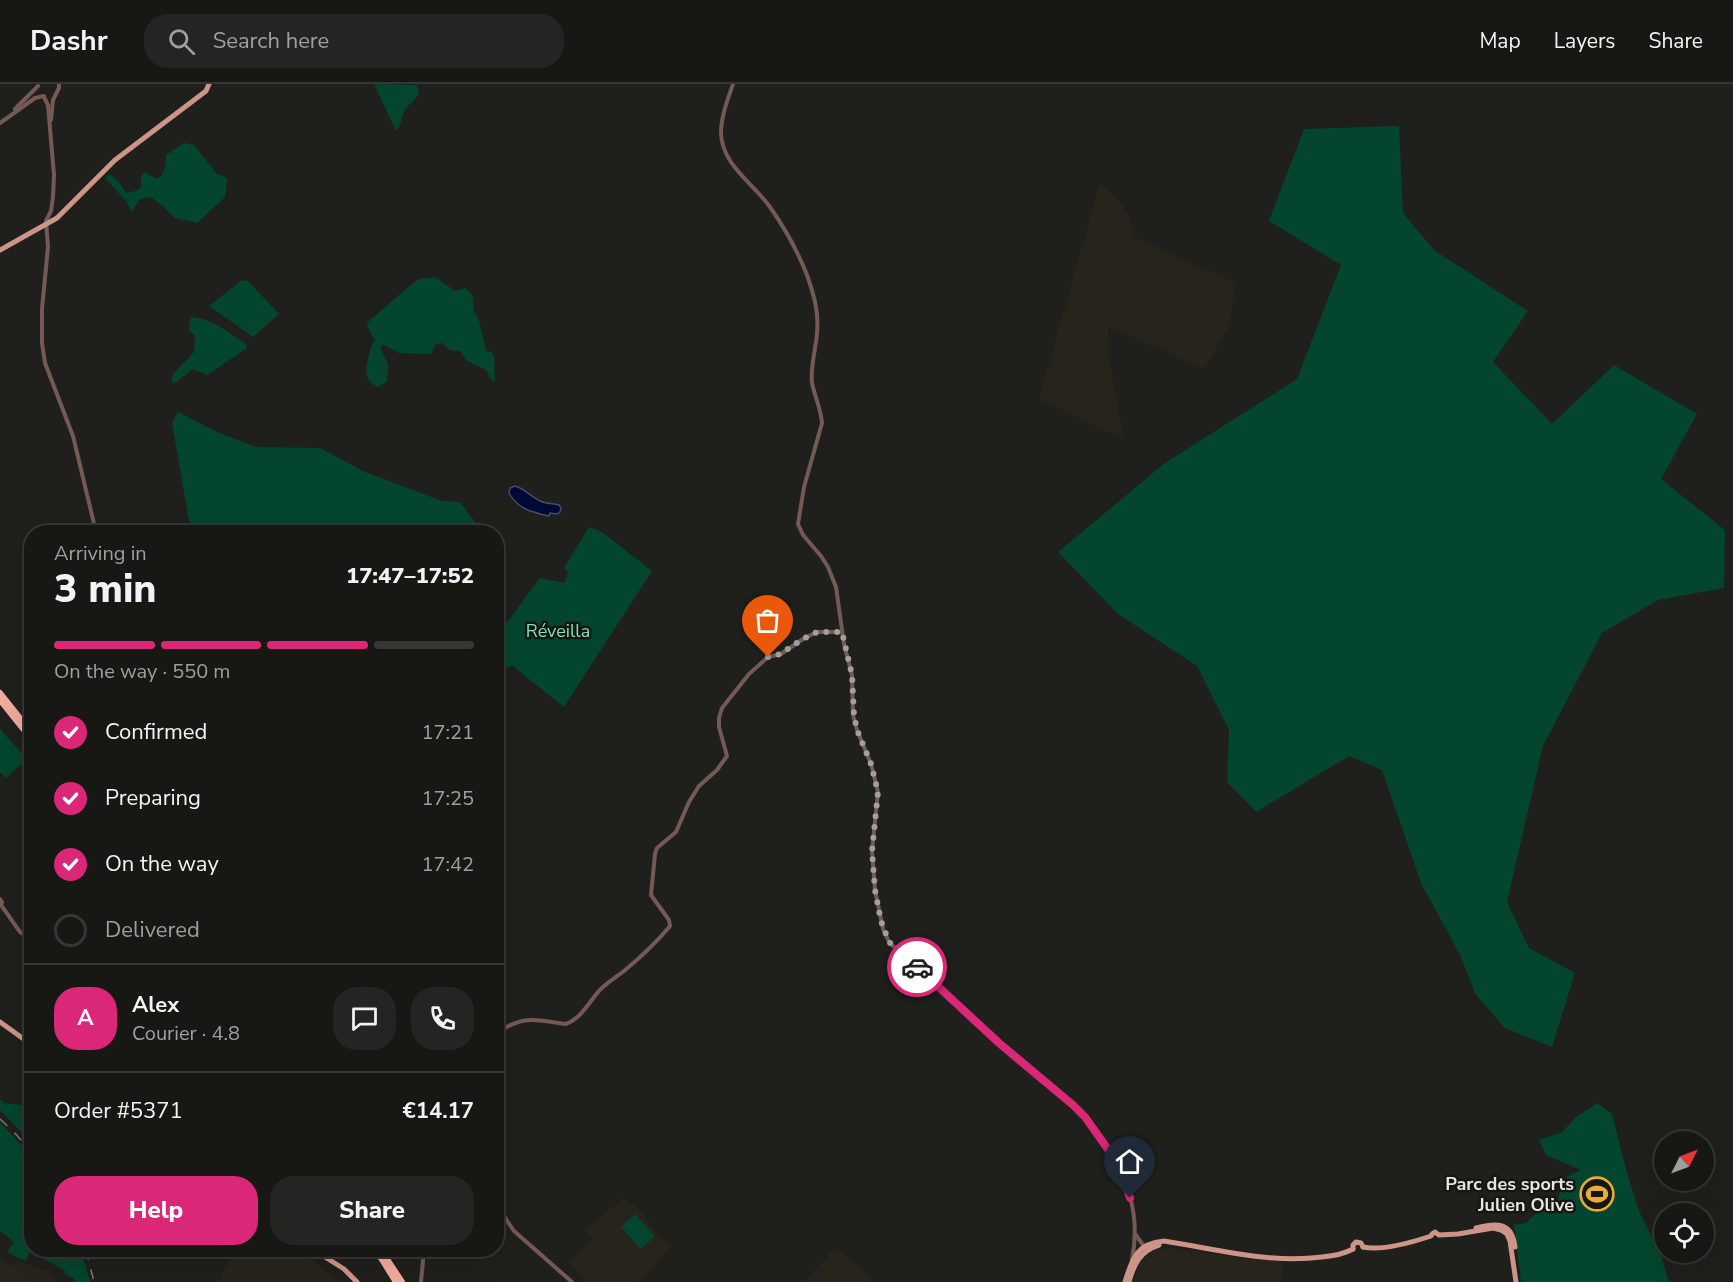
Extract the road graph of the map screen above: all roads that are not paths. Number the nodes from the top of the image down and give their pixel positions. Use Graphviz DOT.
graph roads {
  1 [pos="65,84"];
  2 [pos="209,84"];
  3 [pos="734,84"];
  4 [pos="38,85"];
  5 [pos="59,86"];
  6 [pos="55,95"];
  7 [pos="44,97"];
  8 [pos="11,114"];
  9 [pos="0,123"];
  10 [pos="50,127"];
  11 [pos="46,225"];
  12 [pos="0,250"];
  13 [pos="94,525"];
  14 [pos="842,632"];
  15 [pos="0,693"];
  16 [pos="0,700"];
  17 [pos="24,723"];
  18 [pos="24,730"];
  19 [pos="0,899"];
  20 [pos="0,905"];
  21 [pos="24,935"];
  22 [pos="0,1022"];
  23 [pos="504,1029"];
  24 [pos="24,1039"];
  25 [pos="504,1216"];
  26 [pos="1136,1234"];
  27 [pos="1135,1243"];
  28 [pos="1175,1243"];
  29 [pos="1162,1244"];
  30 [pos="1144,1248"];
  31 [pos="326,1257"];
  32 [pos="384,1257"];
  33 [pos="385,1257"];
  34 [pos="423,1257"];
  35 [pos="1131,1261"];
  36 [pos="1128,1281"];
  37 [pos="357,1282"];
  38 [pos="396,1282"];
  39 [pos="402,1282"];
  40 [pos="421,1282"];
  41 [pos="572,1282"];
  42 [pos="1516,1282"];
  1 -- 5 [label="street"];
  2 -- 11 [label="main road"];
  3 -- 14 [label="street"];
  4 -- 7 [label="street"];
  4 -- 8 [label="street"];
  5 -- 6 [label="street"];
  6 -- 7 [label="street"];
  6 -- 10 [label="street"];
  7 -- 8 [label="street"];
  7 -- 10 [label="street"];
  8 -- 9 [label="street"];
  10 -- 11 [label="street"];
  11 -- 12 [label="main road"];
  11 -- 13 [label="street"];
  14 -- 23 [label="street"];
  14 -- 26 [label="street"];
  15 -- 17 [label="highway"];
  16 -- 18 [label="highway"];
  19 -- 20 [label="street"];
  20 -- 21 [label="street"];
  22 -- 24 [label="main road"];
  25 -- 41 [label="street"];
  26 -- 27 [label="street"];
  26 -- 30 [label="street"];
  27 -- 30 [label="street"];
  27 -- 35 [label="street"];
  28 -- 29 [label="main road"];
  28 -- 30 [label="main road"];
  28 -- 42 [label="main road"];
  29 -- 30 [label="street"];
  29 -- 36 [label="main road"];
  30 -- 35 [label="main road"];
  30 -- 36 [label="street"];
  31 -- 37 [label="main road"];
  32 -- 38 [label="highway"];
  33 -- 39 [label="highway"];
  34 -- 40 [label="street"];
  35 -- 36 [label="main road"];
}
